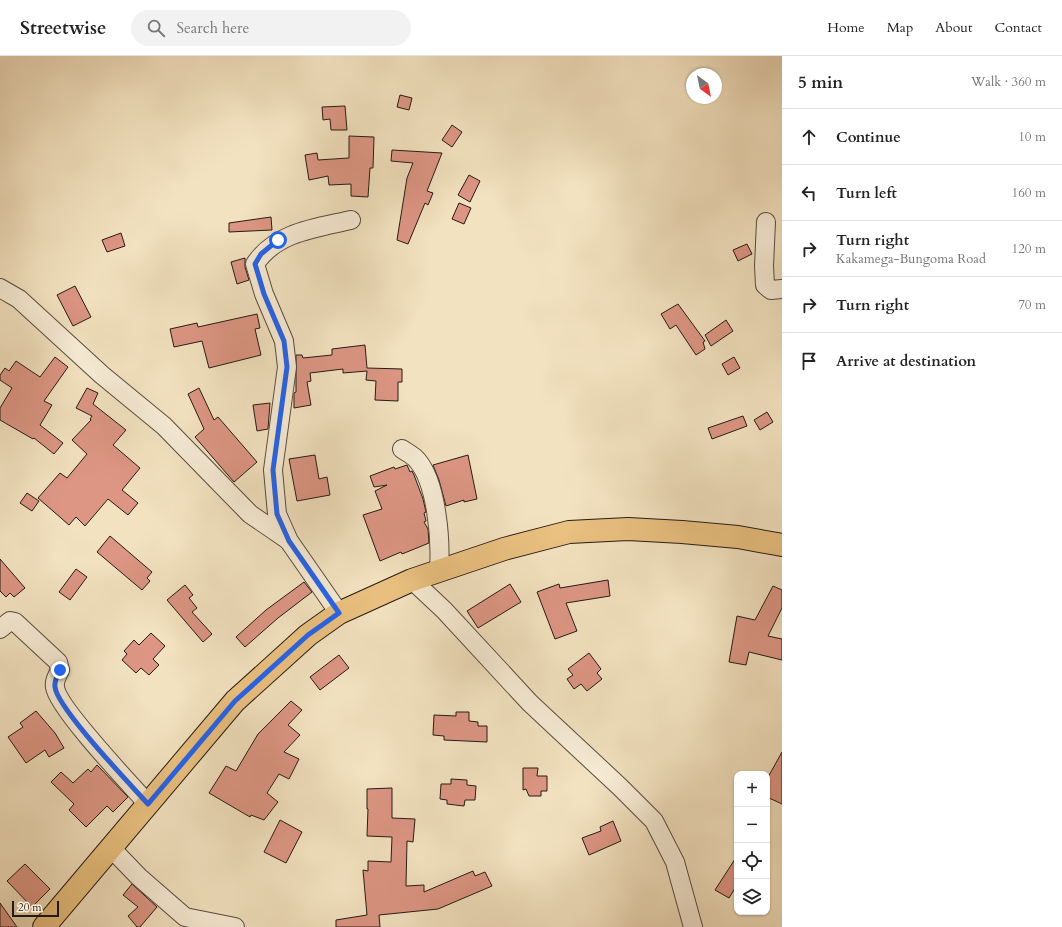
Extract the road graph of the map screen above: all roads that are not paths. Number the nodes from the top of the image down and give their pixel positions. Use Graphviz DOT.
graph roads {
  1 [pos="351,220"];
  2 [pos="766,222"];
  3 [pos="0,288"];
  4 [pos="782,289"];
  5 [pos="402,449"];
  6 [pos="289,541"];
  7 [pos="782,545"];
  8 [pos="439,570"];
  9 [pos="412,580"];
  10 [pos="339,613"];
  11 [pos="0,629"];
  12 [pos="148,804"];
  13 [pos="111,848"];
  14 [pos="44,927"];
  15 [pos="234,927"];
  16 [pos="693,927"];
  1 -- 6 [label="street"];
  2 -- 4 [label="street"];
  3 -- 6 [label="street"];
  5 -- 8 [label="street"];
  6 -- 10 [label="street"];
  7 -- 8 [label="main road"];
  8 -- 9 [label="main road"];
  9 -- 10 [label="main road"];
  9 -- 16 [label="street"];
  10 -- 12 [label="main road"];
  11 -- 12 [label="street"];
  12 -- 13 [label="main road"];
  13 -- 14 [label="main road"];
  13 -- 15 [label="street"];
}
